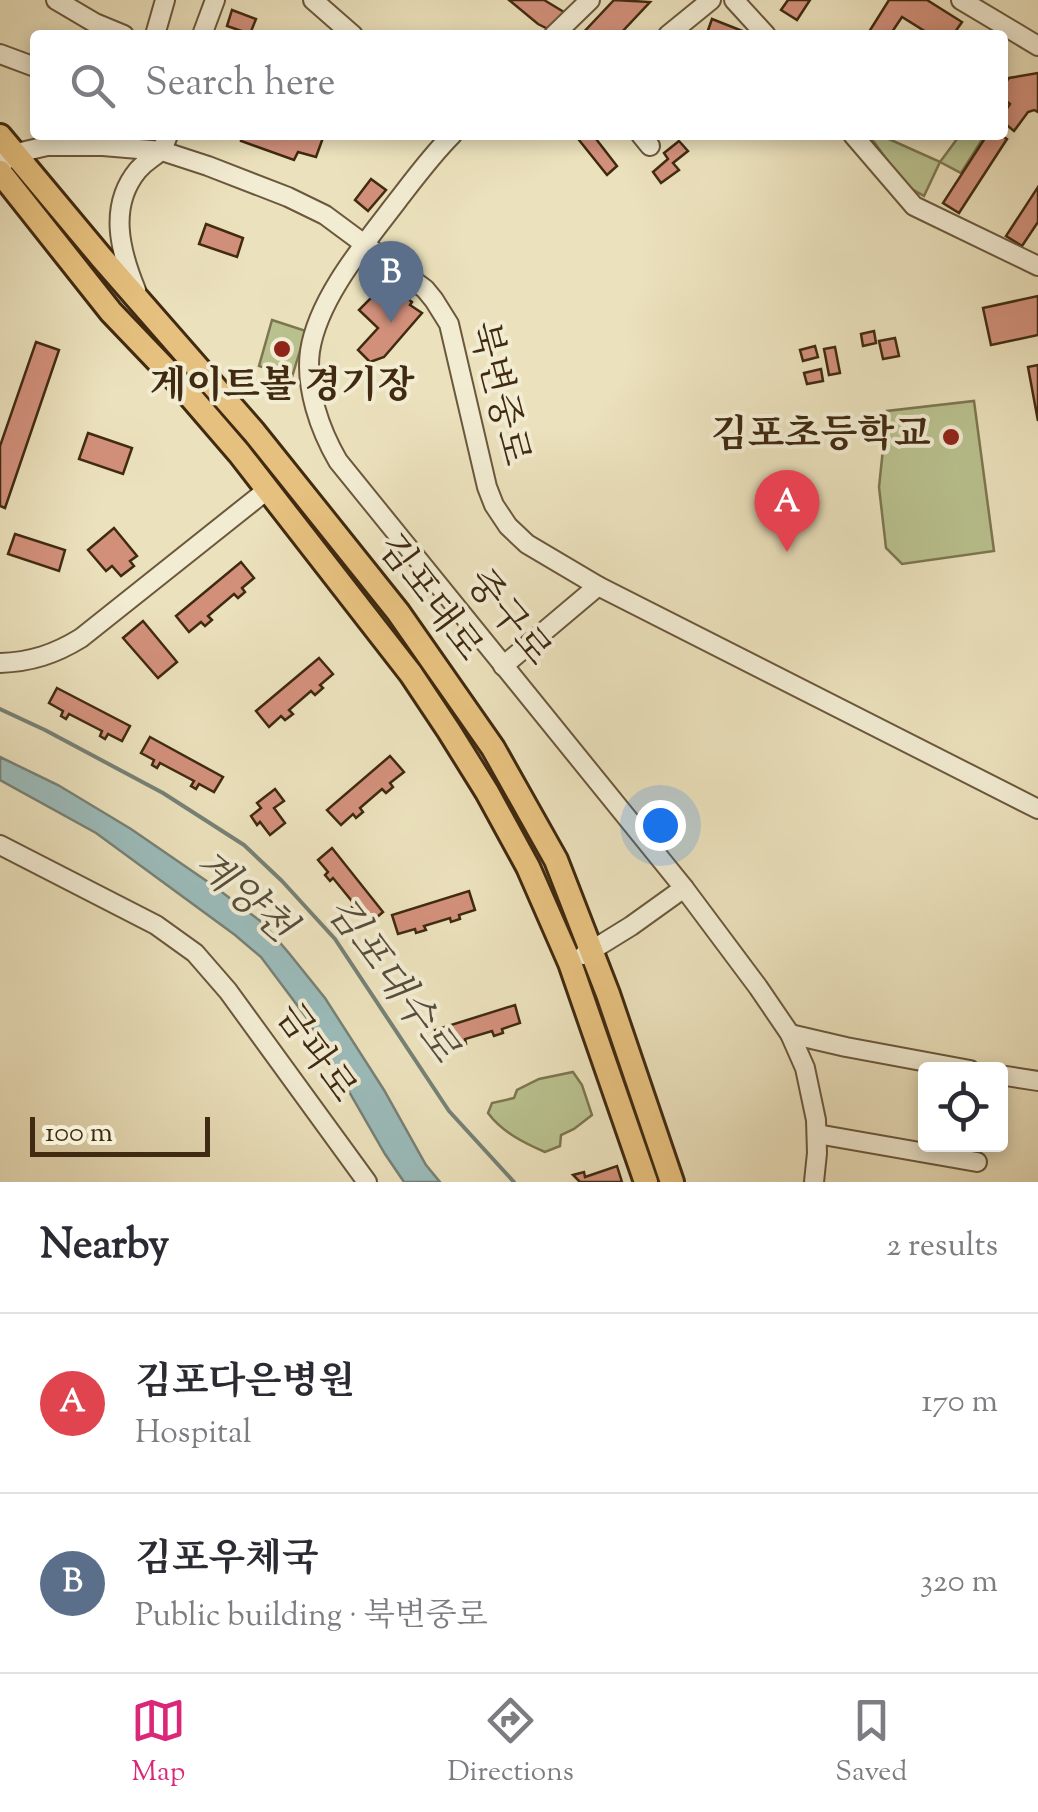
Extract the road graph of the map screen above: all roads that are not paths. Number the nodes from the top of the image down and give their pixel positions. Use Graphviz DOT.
graph roads {
  1 [pos="56,0"];
  2 [pos="165,0"];
  3 [pos="216,0"];
  4 [pos="313,0"];
  5 [pos="590,0"];
  6 [pos="711,0"];
  7 [pos="734,0"];
  8 [pos="961,0"];
  9 [pos="93,29"];
  10 [pos="156,30"];
  11 [pos="204,30"];
  12 [pos="347,30"];
  13 [pos="559,30"];
  14 [pos="674,30"];
  15 [pos="761,30"];
  16 [pos="1038,46"];
  17 [pos="0,54"];
  18 [pos="30,65"];
  19 [pos="0,136"];
  20 [pos="442,140"];
  21 [pos="857,140"];
  22 [pos="165,143"];
  23 [pos="6,163"];
  24 [pos="365,244"];
  25 [pos="1038,266"];
  26 [pos="142,304"];
  27 [pos="267,490"];
  28 [pos="598,586"];
  29 [pos="0,663"];
  30 [pos="503,666"];
  31 [pos="1038,809"];
  32 [pos="0,845"];
  33 [pos="684,888"];
  34 [pos="592,950"];
  35 [pos="570,964"];
  36 [pos="790,1034"];
  37 [pos="928,1062"];
  38 [pos="1008,1076"];
  39 [pos="1038,1082"];
  40 [pos="817,1134"];
  41 [pos="977,1162"];
  42 [pos="368,1182"];
  43 [pos="646,1182"];
  44 [pos="672,1182"];
  45 [pos="814,1182"];
  1 -- 9 [label="street"];
  2 -- 10 [label="street"];
  3 -- 11 [label="street"];
  4 -- 12 [label="street"];
  5 -- 13 [label="street"];
  6 -- 14 [label="street"];
  7 -- 15 [label="street"];
  8 -- 16 [label="street"];
  17 -- 18 [label="street"];
  19 -- 23 [label="main road, 김포대로"];
  20 -- 24 [label="street, 중구로"];
  21 -- 25 [label="street"];
  22 -- 23 [label="street, 북변중로"];
  22 -- 24 [label="street, 북변중로"];
  22 -- 26 [label="street"];
  23 -- 26 [label="main road, 김포대로"];
  23 -- 27 [label="main road, 김포대로"];
  24 -- 28 [label="street, 북변중로"];
  24 -- 30 [label="street, 중구로"];
  26 -- 34 [label="main road, 김포대로"];
  27 -- 29 [label="street"];
  27 -- 35 [label="main road, 김포대로"];
  28 -- 30 [label="street"];
  28 -- 31 [label="street, 북변중로"];
  30 -- 33 [label="street, 중구로"];
  32 -- 42 [label="street, 금파로"];
  33 -- 34 [label="street"];
  33 -- 36 [label="street, 중구로"];
  34 -- 35 [label="street"];
  34 -- 44 [label="main road, 김포대로"];
  35 -- 43 [label="main road, 김포대로"];
  36 -- 37 [label="street"];
  36 -- 40 [label="street, 중구로"];
  38 -- 39 [label="street"];
  40 -- 41 [label="street"];
  40 -- 45 [label="street, 중구로"];
}
